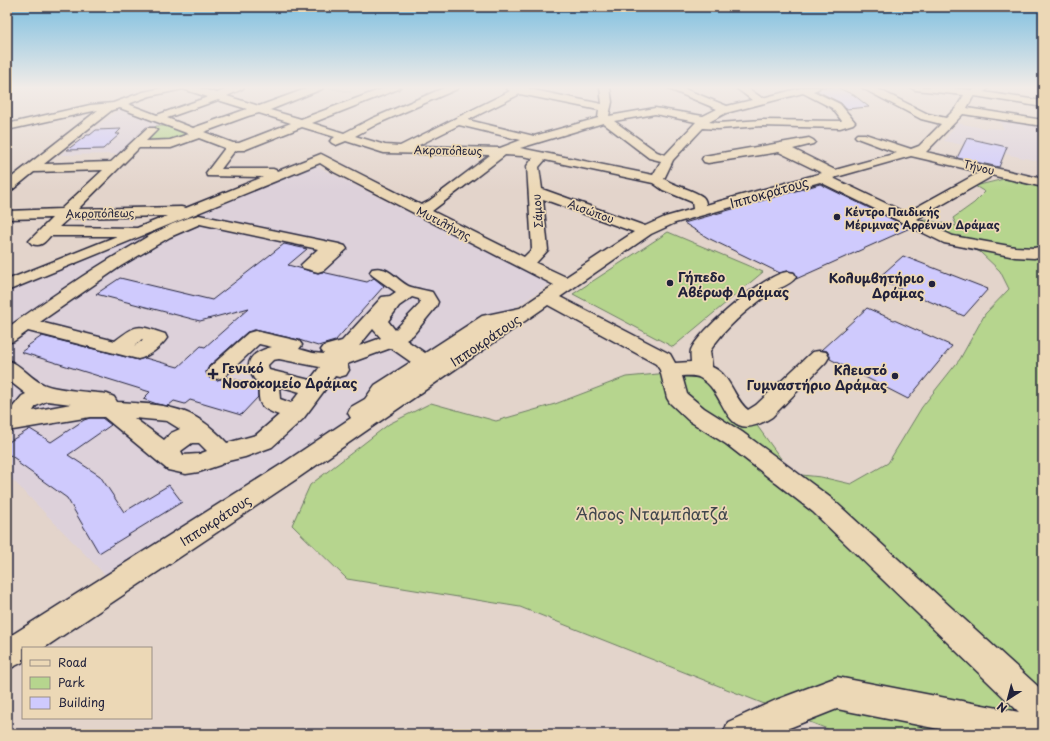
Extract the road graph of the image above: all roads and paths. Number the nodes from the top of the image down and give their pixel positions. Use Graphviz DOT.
graph roads {
  1 [pos="31,122"];
  2 [pos="56,122"];
  3 [pos="91,122"];
  4 [pos="150,122"];
  5 [pos="159,122"];
  6 [pos="224,122"];
  7 [pos="271,122"];
  8 [pos="295,122"];
  9 [pos="308,122"];
  10 [pos="374,122"];
  11 [pos="456,122"];
  12 [pos="459,122"];
  13 [pos="584,122"];
  14 [pos="613,122"];
  15 [pos="702,122"];
  16 [pos="849,122"];
  17 [pos="949,122"];
  18 [pos="1029,122"];
  19 [pos="154,124"];
  20 [pos="302,124"];
  21 [pos="1043,124"];
  22 [pos="7,127"];
  23 [pos="290,128"];
  24 [pos="196,133"];
  25 [pos="7,135"];
  26 [pos="861,136"];
  27 [pos="338,140"];
  28 [pos="534,140"];
  29 [pos="809,142"];
  30 [pos="136,145"];
  31 [pos="234,147"];
  32 [pos="781,148"];
  33 [pos="400,150"];
  34 [pos="503,151"];
  35 [pos="914,152"];
  36 [pos="542,156"];
  37 [pos="321,158"];
  38 [pos="668,159"];
  39 [pos="708,159"];
  40 [pos="113,166"];
  41 [pos="32,168"];
  42 [pos="988,169"];
  43 [pos="283,173"];
  44 [pos="828,176"];
  45 [pos="657,180"];
  46 [pos="1043,183"];
  47 [pos="7,187"];
  48 [pos="536,192"];
  49 [pos="724,205"];
  50 [pos="193,211"];
  51 [pos="421,211"];
  52 [pos="700,212"];
  53 [pos="65,213"];
  54 [pos="7,215"];
  55 [pos="906,219"];
  56 [pos="145,231"];
  57 [pos="646,231"];
  58 [pos="330,247"];
  59 [pos="1043,250"];
  60 [pos="526,264"];
  61 [pos="378,272"];
  62 [pos="788,277"];
  63 [pos="568,285"];
  64 [pos="7,286"];
  65 [pos="408,293"];
  66 [pos="387,301"];
  67 [pos="540,304"];
  68 [pos="25,324"];
  69 [pos="395,334"];
  70 [pos="7,337"];
  71 [pos="118,348"];
  72 [pos="819,357"];
  73 [pos="315,360"];
  74 [pos="336,361"];
  75 [pos="425,362"];
  76 [pos="7,367"];
  77 [pos="670,370"];
  78 [pos="702,371"];
  79 [pos="263,372"];
  80 [pos="293,384"];
  81 [pos="314,388"];
  82 [pos="45,393"];
  83 [pos="109,409"];
  84 [pos="297,410"];
  85 [pos="13,423"];
  86 [pos="204,435"];
  87 [pos="222,453"];
  88 [pos="169,456"];
  89 [pos="290,471"];
  90 [pos="7,655"];
  91 [pos="1043,713"];
  92 [pos="1043,733"];
  93 [pos="740,734"];
  1 -- 22 [label="street"];
  2 -- 25 [label="street"];
  3 -- 41 [label="street"];
  4 -- 19 [label="street"];
  5 -- 19 [label="street"];
  6 -- 24 [label="street"];
  7 -- 23 [label="street"];
  8 -- 20 [label="street"];
  9 -- 20 [label="street"];
  10 -- 27 [label="street"];
  11 -- 33 [label="street"];
  12 -- 28 [label="street"];
  13 -- 28 [label="street"];
  14 -- 38 [label="street"];
  15 -- 16 [label="street"];
  15 -- 38 [label="street"];
  17 -- 35 [label="street, Ιπποκράτους"];
  18 -- 21 [label="street"];
  19 -- 24 [label="street"];
  19 -- 30 [label="street"];
  20 -- 23 [label="street"];
  20 -- 27 [label="street"];
  23 -- 27 [label="street"];
  23 -- 31 [label="street"];
  24 -- 30 [label="street"];
  24 -- 31 [label="street"];
  26 -- 35 [label="street, Τήνου"];
  27 -- 33 [label="street, Ακροπόλεως"];
  27 -- 37 [label="street"];
  28 -- 34 [label="street"];
  29 -- 32 [label="street"];
  30 -- 40 [label="street"];
  31 -- 43 [label="street"];
  32 -- 39 [label="street"];
  32 -- 44 [label="street"];
  33 -- 34 [label="street, Ακροπόλεως"];
  34 -- 36 [label="street, Ακροπόλεως"];
  34 -- 51 [label="street"];
  35 -- 42 [label="street, Τήνου"];
  35 -- 44 [label="street, Ιπποκράτους"];
  36 -- 45 [label="street, Ακροπόλεως"];
  36 -- 48 [label="street, Σάμου"];
  37 -- 43 [label="street"];
  37 -- 51 [label="street, Μυτιλήνης"];
  38 -- 45 [label="street"];
  40 -- 41 [label="street"];
  40 -- 53 [label="street"];
  41 -- 47 [label="street"];
  42 -- 46 [label="street, Τήνου"];
  42 -- 55 [label="street"];
  43 -- 50 [label="street"];
  44 -- 49 [label="street, Ιπποκράτους"];
  44 -- 55 [label="street"];
  45 -- 49 [label="street"];
  45 -- 52 [label="street, Ακροπόλεως"];
  48 -- 57 [label="street, Αισώπου"];
  48 -- 60 [label="street, Σάμου"];
  49 -- 52 [label="street, Ιπποκράτους"];
  50 -- 53 [label="street, Ακροπόλεως"];
  50 -- 56 [label="street"];
  51 -- 60 [label="street, Μυτιλήνης"];
  52 -- 57 [label="street, Ιπποκράτους"];
  53 -- 54 [label="street, Ακροπόλεως"];
  53 -- 56 [label="street"];
  55 -- 59 [label="street"];
  56 -- 64 [label="street"];
  57 -- 63 [label="street, Ιπποκράτους"];
  58 -- 68 [label="street"];
  60 -- 63 [label="street, Μυτιλήνης"];
  61 -- 65 [label="street"];
  62 -- 78 [label="street"];
  63 -- 67 [label="street, Ιπποκράτους"];
  65 -- 66 [label="street"];
  65 -- 69 [label="street"];
  66 -- 69 [label="street"];
  66 -- 79 [label="street"];
  67 -- 75 [label="street"];
  67 -- 77 [label="street"];
  67 -- 89 [label="street, Ιπποκράτους"];
  68 -- 70 [label="street"];
  68 -- 71 [label="street"];
  69 -- 74 [label="street"];
  69 -- 75 [label="street"];
  72 -- 78 [label="street"];
  73 -- 74 [label="street"];
  73 -- 79 [label="street"];
  73 -- 80 [label="street"];
  74 -- 81 [label="street"];
  74 -- 84 [label="street"];
  75 -- 89 [label="street"];
  76 -- 82 [label="street"];
  77 -- 78 [label="street"];
  77 -- 91 [label="street"];
  79 -- 80 [label="street"];
  79 -- 84 [label="street"];
  80 -- 81 [label="street"];
  81 -- 84 [label="street"];
  82 -- 83 [label="street"];
  82 -- 85 [label="street"];
  83 -- 85 [label="street"];
  83 -- 86 [label="street"];
  83 -- 88 [label="street"];
  84 -- 87 [label="street"];
  86 -- 87 [label="street"];
  86 -- 88 [label="street"];
  87 -- 88 [label="street"];
  89 -- 90 [label="street, Ιπποκράτους"];
  92 -- 93 [label="street"];
}
